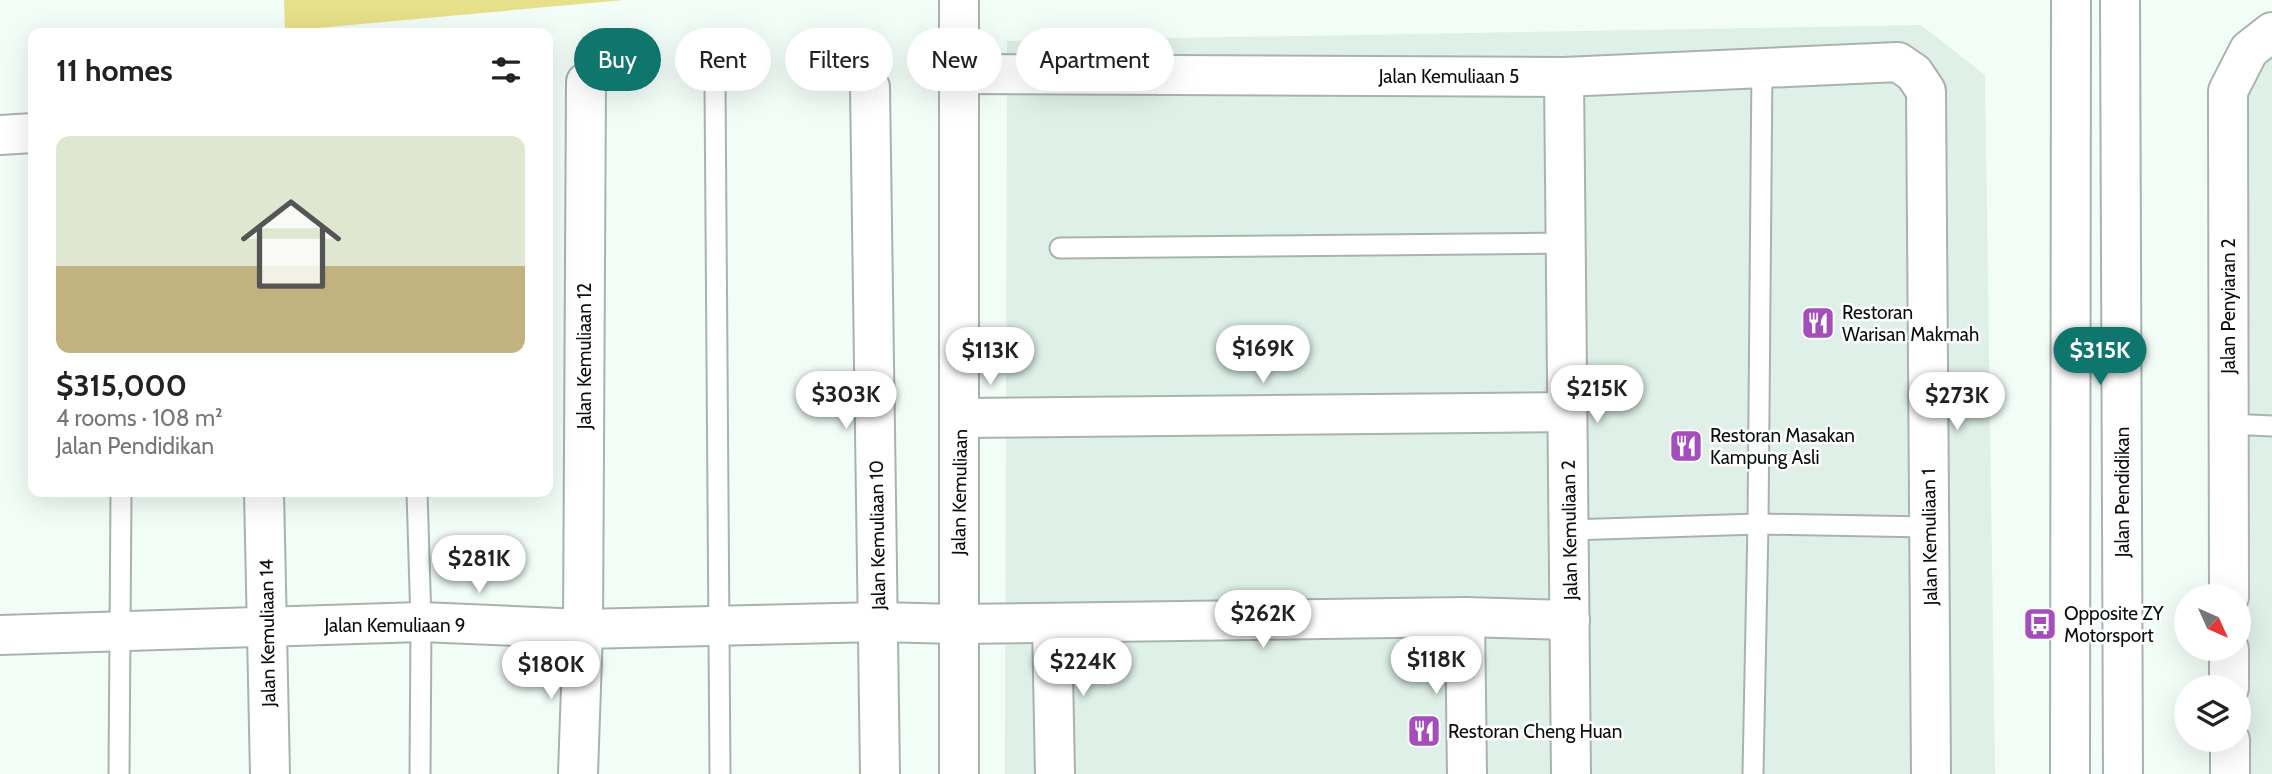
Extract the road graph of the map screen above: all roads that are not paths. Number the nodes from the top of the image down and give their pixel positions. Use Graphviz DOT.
graph roads {
  1 [pos="959,0"];
  2 [pos="2071,0"];
  3 [pos="2120,0"];
  4 [pos="959,28"];
  5 [pos="2272,32"];
  6 [pos="1762,66"];
  7 [pos="1002,74"];
  8 [pos="1564,77"];
  9 [pos="586,91"];
  10 [pos="715,91"];
  11 [pos="870,91"];
  12 [pos="959,91"];
  13 [pos="1926,91"];
  14 [pos="28,132"];
  15 [pos="0,135"];
  16 [pos="1566,243"];
  17 [pos="1060,248"];
  18 [pos="1567,412"];
  19 [pos="960,418"];
  20 [pos="2229,424"];
  21 [pos="2272,426"];
  22 [pos="121,497"];
  23 [pos="264,497"];
  24 [pos="417,497"];
  25 [pos="1758,524"];
  26 [pos="1928,527"];
  27 [pos="1569,530"];
  28 [pos="2229,584"];
  29 [pos="1465,617"];
  30 [pos="1570,620"];
  31 [pos="421,622"];
  32 [pos="879,622"];
  33 [pos="1052,623"];
  34 [pos="957,624"];
  35 [pos="719,625"];
  36 [pos="266,627"];
  37 [pos="583,629"];
  38 [pos="121,632"];
  39 [pos="0,635"];
  40 [pos="2230,752"];
  41 [pos="119,774"];
  42 [pos="270,774"];
  43 [pos="420,774"];
  44 [pos="578,774"];
  45 [pos="720,774"];
  46 [pos="880,774"];
  47 [pos="959,774"];
  48 [pos="1055,774"];
  49 [pos="1467,774"];
  50 [pos="1571,774"];
  51 [pos="1754,774"];
  52 [pos="1931,774"];
  53 [pos="2070,774"];
  54 [pos="2123,774"];
  55 [pos="2230,774"];
  1 -- 4 [label="street, Jalan Kemuliaan"];
  2 -- 53 [label="street"];
  3 -- 54 [label="street, Jalan Pendidikan"];
  5 -- 20 [label="street, Jalan Penyiaran 2"];
  6 -- 8 [label="street, Jalan Kemuliaan 5"];
  6 -- 13 [label="street, Jalan Kemuliaan 5"];
  6 -- 25 [label="lane"];
  7 -- 8 [label="street, Jalan Kemuliaan 5"];
  8 -- 16 [label="street, Jalan Kemuliaan 2"];
  9 -- 37 [label="street, Jalan Kemuliaan 12"];
  10 -- 35 [label="lane"];
  11 -- 32 [label="street, Jalan Kemuliaan 10"];
  12 -- 19 [label="street, Jalan Kemuliaan"];
  13 -- 26 [label="street, Jalan Kemuliaan 1"];
  14 -- 15 [label="street"];
  16 -- 17 [label="lane"];
  16 -- 18 [label="street, Jalan Kemuliaan 2"];
  18 -- 19 [label="street"];
  18 -- 27 [label="street, Jalan Kemuliaan 2"];
  19 -- 34 [label="street, Jalan Kemuliaan"];
  20 -- 21 [label="lane"];
  20 -- 28 [label="street, Jalan Penyiaran 2"];
  22 -- 38 [label="lane"];
  23 -- 36 [label="street, Jalan Kemuliaan 14"];
  24 -- 31 [label="lane"];
  25 -- 26 [label="lane"];
  25 -- 27 [label="lane"];
  25 -- 51 [label="lane"];
  26 -- 52 [label="street, Jalan Kemuliaan 1"];
  27 -- 30 [label="street, Jalan Kemuliaan 2"];
  29 -- 30 [label="street, Jalan Kemuliaan 9"];
  29 -- 33 [label="street, Jalan Kemuliaan 9"];
  29 -- 49 [label="street"];
  30 -- 50 [label="street, Jalan Kemuliaan 2"];
  31 -- 36 [label="street, Jalan Kemuliaan 9"];
  31 -- 37 [label="street, Jalan Kemuliaan 9"];
  31 -- 43 [label="lane"];
  32 -- 34 [label="street, Jalan Kemuliaan 9"];
  32 -- 35 [label="street, Jalan Kemuliaan 9"];
  32 -- 46 [label="street, Jalan Kemuliaan 10"];
  33 -- 34 [label="street, Jalan Kemuliaan 9"];
  33 -- 48 [label="street"];
  34 -- 47 [label="street, Jalan Kemuliaan"];
  35 -- 37 [label="street, Jalan Kemuliaan 9"];
  35 -- 45 [label="lane"];
  36 -- 38 [label="street, Jalan Kemuliaan 9"];
  36 -- 42 [label="street, Jalan Kemuliaan 14"];
  37 -- 44 [label="street, Jalan Kemuliaan 12"];
  38 -- 39 [label="street, Jalan Kemuliaan 9"];
  38 -- 41 [label="lane"];
  40 -- 55 [label="street"];
}
